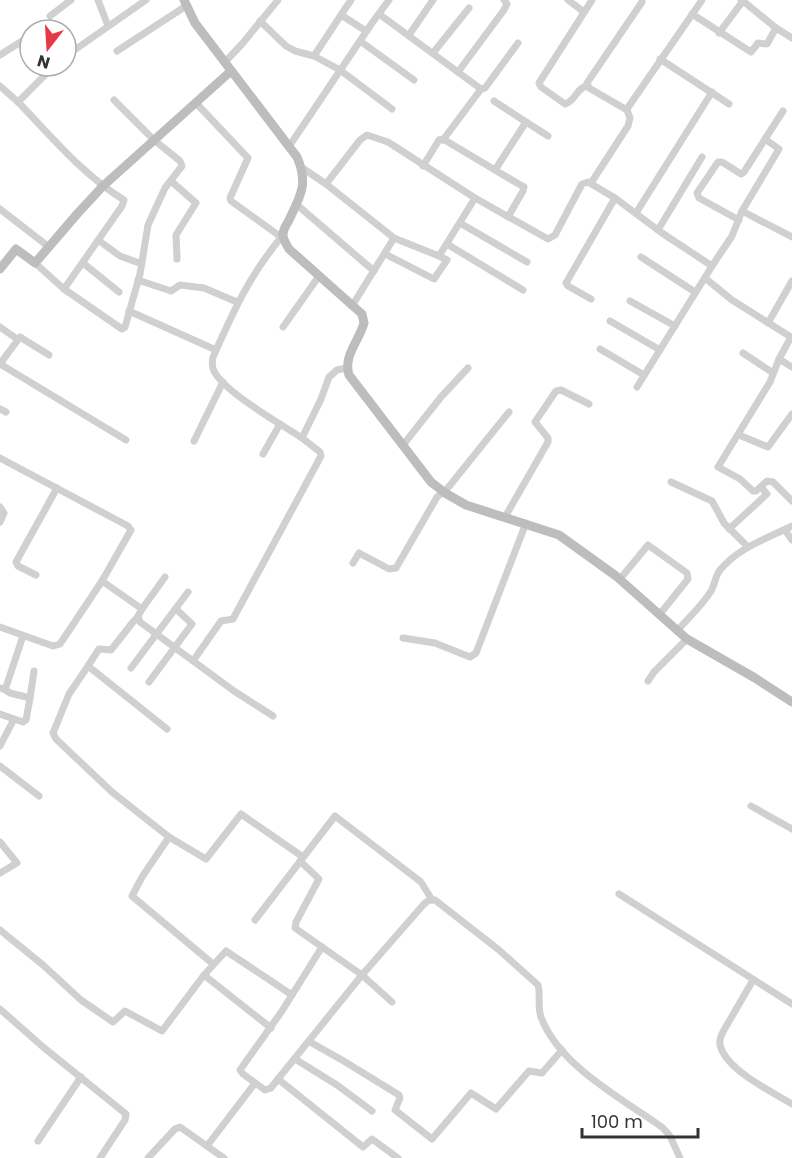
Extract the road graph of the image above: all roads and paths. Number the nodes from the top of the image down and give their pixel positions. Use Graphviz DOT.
graph roads {
  1 [pos="71,0"];
  2 [pos="98,0"];
  3 [pos="146,0"];
  4 [pos="278,0"];
  5 [pos="351,0"];
  6 [pos="389,0"];
  7 [pos="433,0"];
  8 [pos="504,0"];
  9 [pos="568,0"];
  10 [pos="591,0"];
  11 [pos="702,0"];
  12 [pos="742,0"];
  13 [pos="642,2"];
  14 [pos="185,3"];
  15 [pos="469,8"];
  16 [pos="584,12"];
  17 [pos="379,14"];
  18 [pos="692,14"];
  19 [pos="341,15"];
  20 [pos="50,16"];
  21 [pos="260,21"];
  22 [pos="108,26"];
  23 [pos="777,28"];
  24 [pos="366,31"];
  25 [pos="719,33"];
  26 [pos="409,35"];
  27 [pos="792,38"];
  28 [pos="360,41"];
  29 [pos="18,43"];
  30 [pos="518,43"];
  31 [pos="78,45"];
  32 [pos="117,51"];
  33 [pos="433,53"];
  34 [pos="0,54"];
  35 [pos="314,56"];
  36 [pos="660,59"];
  37 [pos="225,62"];
  38 [pos="340,70"];
  39 [pos="231,71"];
  40 [pos="458,72"];
  41 [pos="42,78"];
  42 [pos="414,80"];
  43 [pos="0,86"];
  44 [pos="587,86"];
  45 [pos="481,89"];
  46 [pos="712,93"];
  47 [pos="114,100"];
  48 [pos="494,101"];
  49 [pos="18,102"];
  50 [pos="196,103"];
  51 [pos="729,104"];
  52 [pos="392,109"];
  53 [pos="627,110"];
  54 [pos="783,111"];
  55 [pos="526,122"];
  56 [pos="548,136"];
  57 [pos="765,139"];
  58 [pos="154,140"];
  59 [pos="443,140"];
  60 [pos="290,145"];
  61 [pos="702,157"];
  62 [pos="423,166"];
  63 [pos="301,167"];
  64 [pos="495,170"];
  65 [pos="171,181"];
  66 [pos="591,183"];
  67 [pos="326,184"];
  68 [pos="103,186"];
  69 [pos="475,198"];
  70 [pos="615,198"];
  71 [pos="296,204"];
  72 [pos="0,209"];
  73 [pos="742,211"];
  74 [pos="636,213"];
  75 [pos="508,217"];
  76 [pos="739,220"];
  77 [pos="460,223"];
  78 [pos="658,230"];
  79 [pos="282,236"];
  80 [pos="792,237"];
  81 [pos="394,238"];
  82 [pos="98,240"];
  83 [pos="447,244"];
  84 [pos="49,247"];
  85 [pos="385,254"];
  86 [pos="439,256"];
  87 [pos="641,257"];
  88 [pos="177,259"];
  89 [pos="527,262"];
  90 [pos="35,263"];
  91 [pos="83,263"];
  92 [pos="142,264"];
  93 [pos="712,266"];
  94 [pos="0,268"];
  95 [pos="374,271"];
  96 [pos="319,276"];
  97 [pos="705,278"];
  98 [pos="138,280"];
  99 [pos="792,281"];
  100 [pos="64,289"];
  101 [pos="523,290"];
  102 [pos="119,292"];
  103 [pos="695,292"];
  104 [pos="591,299"];
  105 [pos="630,301"];
  106 [pos="237,302"];
  107 [pos="352,306"];
  108 [pos="129,311"];
  109 [pos="610,321"];
  110 [pos="768,323"];
  111 [pos="675,326"];
  112 [pos="0,327"];
  113 [pos="283,327"];
  114 [pos="791,338"];
  115 [pos="17,339"];
  116 [pos="600,349"];
  117 [pos="216,350"];
  118 [pos="660,350"];
  119 [pos="743,353"];
  120 [pos="49,355"];
  121 [pos="779,358"];
  122 [pos="0,364"];
  123 [pos="792,367"];
  124 [pos="346,368"];
  125 [pos="468,368"];
  126 [pos="773,373"];
  127 [pos="644,375"];
  128 [pos="223,382"];
  129 [pos="637,387"];
  130 [pos="589,405"];
  131 [pos="509,412"];
  132 [pos="792,414"];
  133 [pos="280,424"];
  134 [pos="739,435"];
  135 [pos="302,438"];
  136 [pos="126,440"];
  137 [pos="195,441"];
  138 [pos="403,445"];
  139 [pos="263,454"];
  140 [pos="0,458"];
  141 [pos="671,482"];
  142 [pos="761,487"];
  143 [pos="57,488"];
  144 [pos="442,492"];
  145 [pos="792,501"];
  146 [pos="0,507"];
  147 [pos="505,517"];
  148 [pos="0,522"];
  149 [pos="526,523"];
  150 [pos="788,528"];
  151 [pos="729,529"];
  152 [pos="792,540"];
  153 [pos="748,547"];
  154 [pos="353,563"];
  155 [pos="36,575"];
  156 [pos="165,577"];
  157 [pos="620,579"];
  158 [pos="102,581"];
  159 [pos="188,592"];
  160 [pos="142,609"];
  161 [pos="176,609"];
  162 [pos="660,614"];
  163 [pos="137,618"];
  164 [pos="0,627"];
  165 [pos="677,631"];
  166 [pos="157,634"];
  167 [pos="23,636"];
  168 [pos="403,638"];
  169 [pos="687,639"];
  170 [pos="176,648"];
  171 [pos="193,661"];
  172 [pos="88,666"];
  173 [pos="131,668"];
  174 [pos="34,671"];
  175 [pos="648,681"];
  176 [pos="149,682"];
  177 [pos="2,689"];
  178 [pos="30,698"];
  179 [pos="792,702"];
  180 [pos="0,714"];
  181 [pos="273,716"];
  182 [pos="14,719"];
  183 [pos="166,729"];
  184 [pos="0,746"];
  185 [pos="0,766"];
  186 [pos="39,796"];
  187 [pos="751,806"];
  188 [pos="792,829"];
  189 [pos="169,837"];
  190 [pos="0,842"];
  191 [pos="301,859"];
  192 [pos="0,873"];
  193 [pos="619,894"];
  194 [pos="432,900"];
  195 [pos="255,920"];
  196 [pos="0,930"];
  197 [pos="322,947"];
  198 [pos="213,964"];
  199 [pos="204,975"];
  200 [pos="362,975"];
  201 [pos="753,980"];
  202 [pos="292,995"];
  203 [pos="392,1002"];
  204 [pos="792,1004"];
  205 [pos="1,1012"];
  206 [pos="271,1028"];
  207 [pos="309,1042"];
  208 [pos="562,1050"];
  209 [pos="295,1059"];
  210 [pos="81,1077"];
  211 [pos="278,1079"];
  212 [pos="255,1083"];
  213 [pos="792,1104"];
  214 [pos="372,1111"];
  215 [pos="38,1141"];
  216 [pos="207,1146"];
  217 [pos="100,1158"];
  218 [pos="148,1158"];
  219 [pos="224,1158"];
  220 [pos="398,1158"];
  221 [pos="680,1158"];
  1 -- 20 [label="street"];
  2 -- 22 [label="street"];
  3 -- 22 [label="street"];
  4 -- 21 [label="street"];
  5 -- 19 [label="street"];
  6 -- 17 [label="street"];
  7 -- 26 [label="street"];
  8 -- 40 [label="street"];
  9 -- 16 [label="street"];
  10 -- 16 [label="street"];
  11 -- 18 [label="street"];
  12 -- 23 [label="street"];
  12 -- 25 [label="street"];
  13 -- 44 [label="street"];
  14 -- 32 [label="street"];
  14 -- 37 [label="street"];
  15 -- 33 [label="street"];
  16 -- 44 [label="street"];
  17 -- 24 [label="street"];
  17 -- 26 [label="street"];
  18 -- 25 [label="street"];
  18 -- 36 [label="street"];
  19 -- 24 [label="street"];
  19 -- 35 [label="street"];
  21 -- 35 [label="street"];
  21 -- 37 [label="street"];
  22 -- 31 [label="street"];
  23 -- 25 [label="street"];
  23 -- 27 [label="street"];
  24 -- 28 [label="street"];
  26 -- 33 [label="street"];
  28 -- 38 [label="street"];
  28 -- 42 [label="street"];
  29 -- 34 [label="street"];
  30 -- 45 [label="street"];
  33 -- 40 [label="street"];
  35 -- 38 [label="street"];
  36 -- 46 [label="street"];
  36 -- 53 [label="street"];
  37 -- 39 [label="street"];
  38 -- 52 [label="street"];
  38 -- 60 [label="street"];
  39 -- 50 [label="street"];
  39 -- 60 [label="street"];
  40 -- 45 [label="street"];
  41 -- 49 [label="street"];
  43 -- 49 [label="street"];
  44 -- 53 [label="street"];
  45 -- 59 [label="street"];
  46 -- 51 [label="street"];
  46 -- 74 [label="street"];
  47 -- 58 [label="street"];
  48 -- 55 [label="street"];
  49 -- 68 [label="street"];
  50 -- 58 [label="street"];
  50 -- 79 [label="street"];
  53 -- 66 [label="street"];
  54 -- 57 [label="street"];
  55 -- 56 [label="street"];
  55 -- 64 [label="street"];
  57 -- 73 [label="street"];
  57 -- 76 [label="street"];
  58 -- 65 [label="street"];
  58 -- 68 [label="street"];
  59 -- 62 [label="street"];
  59 -- 64 [label="street"];
  60 -- 63 [label="street"];
  61 -- 78 [label="street"];
  62 -- 67 [label="street"];
  62 -- 69 [label="street"];
  63 -- 67 [label="street"];
  63 -- 71 [label="street"];
  64 -- 75 [label="street"];
  65 -- 88 [label="street"];
  65 -- 92 [label="street"];
  66 -- 70 [label="street"];
  66 -- 75 [label="street"];
  67 -- 81 [label="street"];
  68 -- 82 [label="street"];
  68 -- 84 [label="street"];
  69 -- 75 [label="street"];
  69 -- 77 [label="street"];
  70 -- 74 [label="street"];
  70 -- 104 [label="street"];
  71 -- 79 [label="street"];
  71 -- 95 [label="street"];
  72 -- 84 [label="street"];
  73 -- 76 [label="street"];
  73 -- 80 [label="street"];
  74 -- 78 [label="street"];
  76 -- 93 [label="street"];
  77 -- 83 [label="street"];
  77 -- 89 [label="street"];
  78 -- 93 [label="street"];
  79 -- 96 [label="street"];
  79 -- 106 [label="street"];
  81 -- 85 [label="street"];
  81 -- 86 [label="street"];
  82 -- 91 [label="street"];
  82 -- 92 [label="street"];
  83 -- 86 [label="street"];
  83 -- 101 [label="street"];
  84 -- 90 [label="street"];
  85 -- 86 [label="street"];
  85 -- 95 [label="street"];
  87 -- 103 [label="street"];
  90 -- 94 [label="street"];
  90 -- 100 [label="street"];
  91 -- 100 [label="street"];
  91 -- 102 [label="street"];
  92 -- 98 [label="street"];
  93 -- 97 [label="street"];
  95 -- 107 [label="street"];
  96 -- 107 [label="street"];
  96 -- 113 [label="street"];
  97 -- 103 [label="street"];
  97 -- 110 [label="street"];
  98 -- 106 [label="street"];
  98 -- 108 [label="street"];
  99 -- 110 [label="street"];
  100 -- 108 [label="street"];
  103 -- 111 [label="street"];
  105 -- 111 [label="street"];
  106 -- 117 [label="street"];
  107 -- 124 [label="street"];
  108 -- 117 [label="street"];
  109 -- 118 [label="street"];
  110 -- 114 [label="street"];
  111 -- 118 [label="street"];
  112 -- 115 [label="street"];
  114 -- 121 [label="street"];
  115 -- 120 [label="street"];
  115 -- 122 [label="street"];
  116 -- 127 [label="street"];
  117 -- 128 [label="street"];
  118 -- 127 [label="street"];
  119 -- 126 [label="street"];
  121 -- 123 [label="street"];
  121 -- 126 [label="street"];
  122 -- 136 [label="street"];
  124 -- 135 [label="street"];
  124 -- 138 [label="street"];
  125 -- 138 [label="street"];
  126 -- 134 [label="street"];
  127 -- 129 [label="street"];
  128 -- 133 [label="street"];
  128 -- 137 [label="street"];
  130 -- 147 [label="street"];
  131 -- 144 [label="street"];
  132 -- 134 [label="street"];
  133 -- 135 [label="street"];
  133 -- 139 [label="street"];
  134 -- 142 [label="street"];
  135 -- 171 [label="street"];
  138 -- 144 [label="street"];
  140 -- 143 [label="street"];
  141 -- 151 [label="street"];
  142 -- 145 [label="street"];
  142 -- 151 [label="street"];
  143 -- 155 [label="street"];
  143 -- 158 [label="street"];
  144 -- 147 [label="street"];
  144 -- 154 [label="street"];
  146 -- 148 [label="street"];
  147 -- 149 [label="street"];
  149 -- 157 [label="street"];
  149 -- 168 [label="street"];
  150 -- 152 [label="street"];
  150 -- 153 [label="street"];
  151 -- 153 [label="street"];
  153 -- 165 [label="street"];
  156 -- 160 [label="street"];
  157 -- 162 [label="street"];
  157 -- 162 [label="street"];
  158 -- 160 [label="street"];
  158 -- 167 [label="street"];
  159 -- 161 [label="street"];
  160 -- 163 [label="street"];
  161 -- 166 [label="street"];
  161 -- 170 [label="street"];
  162 -- 165 [label="street"];
  163 -- 166 [label="street"];
  163 -- 172 [label="street"];
  164 -- 167 [label="street"];
  165 -- 169 [label="street"];
  166 -- 170 [label="street"];
  166 -- 173 [label="street"];
  167 -- 177 [label="street"];
  169 -- 175 [label="street"];
  169 -- 179 [label="street"];
  170 -- 171 [label="street"];
  170 -- 176 [label="street"];
  171 -- 181 [label="street"];
  172 -- 183 [label="street"];
  172 -- 189 [label="street"];
  174 -- 178 [label="street"];
  177 -- 178 [label="street"];
  178 -- 182 [label="street"];
  180 -- 182 [label="street"];
  182 -- 184 [label="street"];
  185 -- 186 [label="street"];
  187 -- 188 [label="street"];
  189 -- 191 [label="street"];
  189 -- 198 [label="street"];
  190 -- 192 [label="street"];
  191 -- 194 [label="street"];
  191 -- 195 [label="street"];
  191 -- 197 [label="street"];
  193 -- 201 [label="street"];
  194 -- 200 [label="street"];
  194 -- 208 [label="street"];
  196 -- 199 [label="street"];
  197 -- 200 [label="street"];
  197 -- 202 [label="street"];
  198 -- 199 [label="street"];
  198 -- 202 [label="street"];
  199 -- 206 [label="street"];
  200 -- 203 [label="street"];
  200 -- 207 [label="street"];
  201 -- 204 [label="street"];
  201 -- 213 [label="street"];
  202 -- 206 [label="street"];
  205 -- 210 [label="street"];
  206 -- 212 [label="street"];
  207 -- 208 [label="street"];
  207 -- 209 [label="street"];
  208 -- 221 [label="street"];
  209 -- 211 [label="street"];
  209 -- 214 [label="street"];
  210 -- 215 [label="street"];
  210 -- 217 [label="street"];
  211 -- 212 [label="street"];
  211 -- 220 [label="street"];
  212 -- 216 [label="street"];
  216 -- 218 [label="street"];
  216 -- 219 [label="street"];
}
